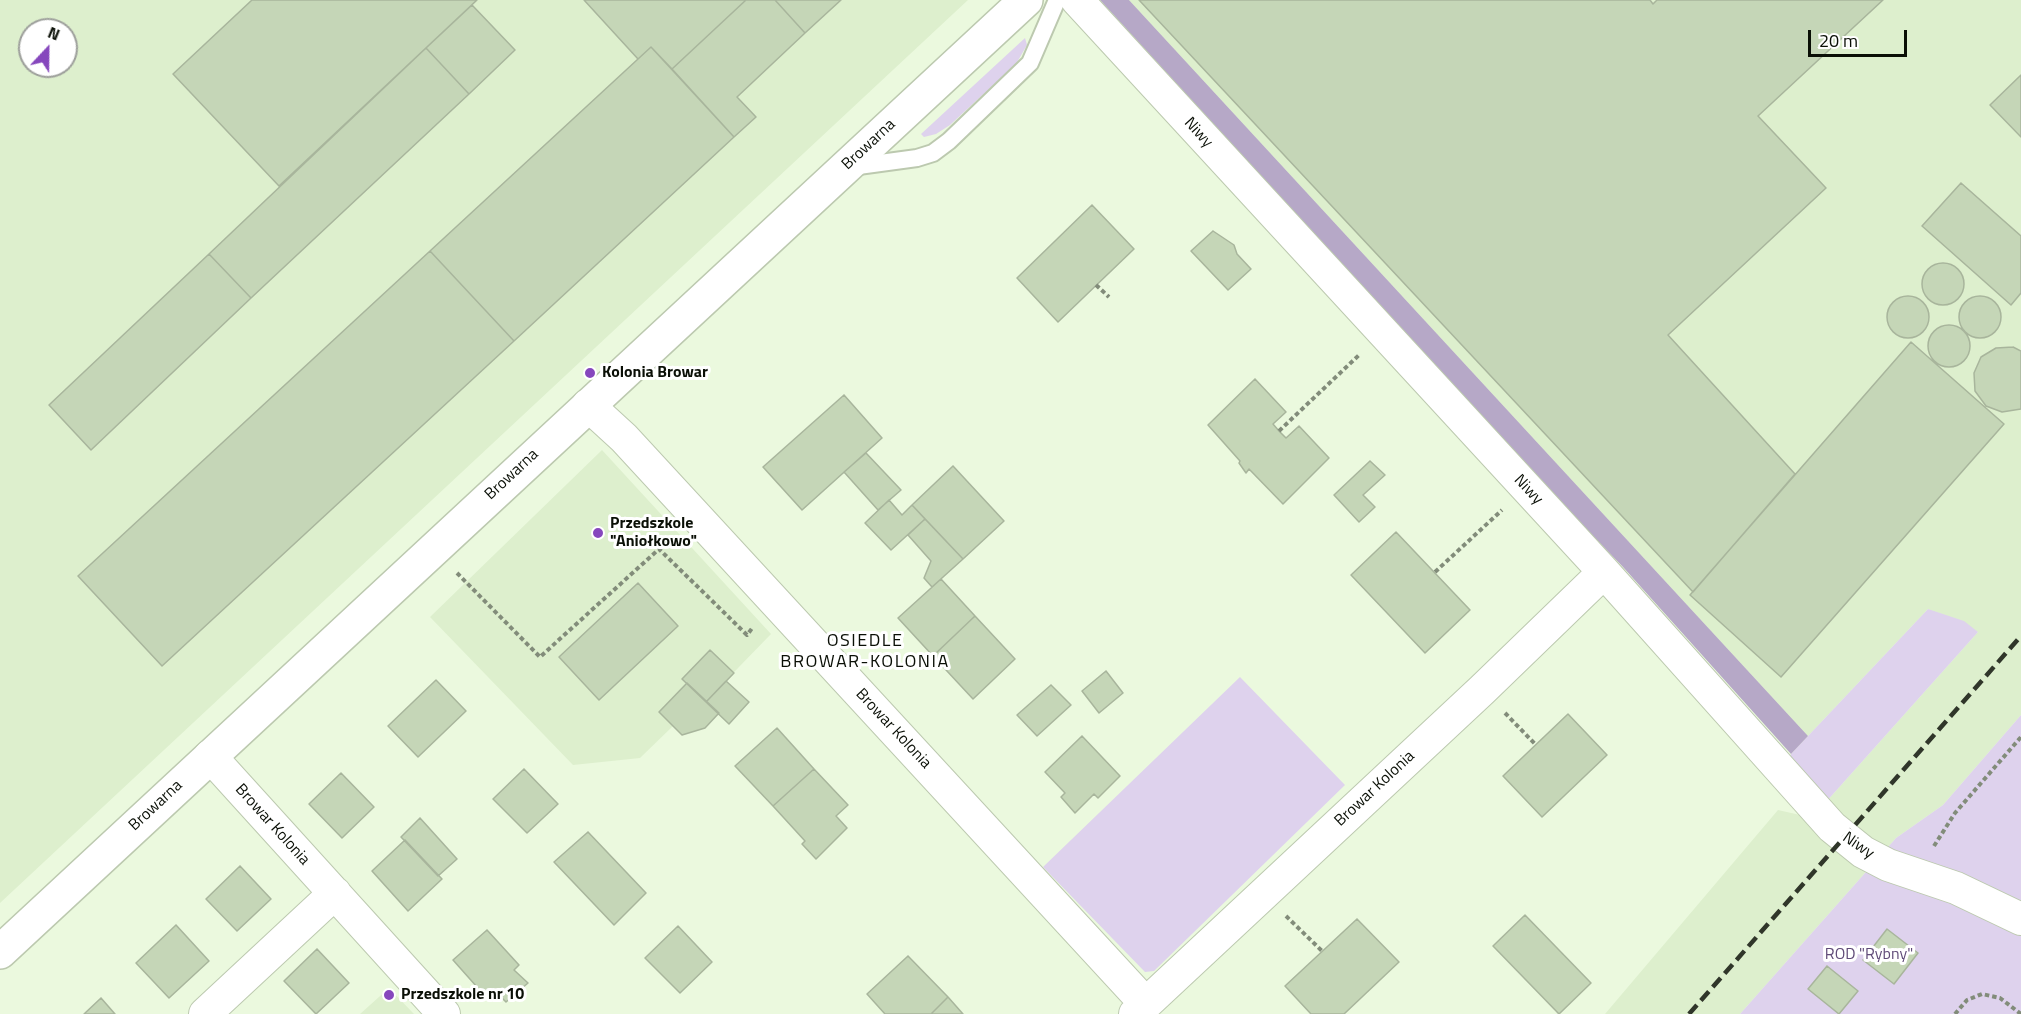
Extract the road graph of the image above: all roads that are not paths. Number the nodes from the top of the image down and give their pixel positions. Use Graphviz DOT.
graph roads {
  1 [pos="1026,0"];
  2 [pos="1057,0"];
  3 [pos="1077,0"];
  4 [pos="844,167"];
  5 [pos="588,405"];
  6 [pos="1604,572"];
  7 [pos="210,756"];
  8 [pos="335,893"];
  9 [pos="2021,919"];
  10 [pos="0,952"];
  11 [pos="1141,1009"];
  12 [pos="205,1014"];
  13 [pos="444,1014"];
  1 -- 4 [label="street, Browarna"];
  2 -- 4 [label="lane"];
  3 -- 6 [label="street, Niwy"];
  4 -- 5 [label="street, Browarna"];
  5 -- 7 [label="street, Browarna"];
  5 -- 11 [label="street, Browar Kolonia"];
  6 -- 9 [label="street, Niwy"];
  6 -- 11 [label="street, Browar Kolonia"];
  7 -- 8 [label="street, Browar Kolonia"];
  7 -- 10 [label="street, Browarna"];
  8 -- 12 [label="street"];
  8 -- 13 [label="street, Browar Kolonia"];
}
